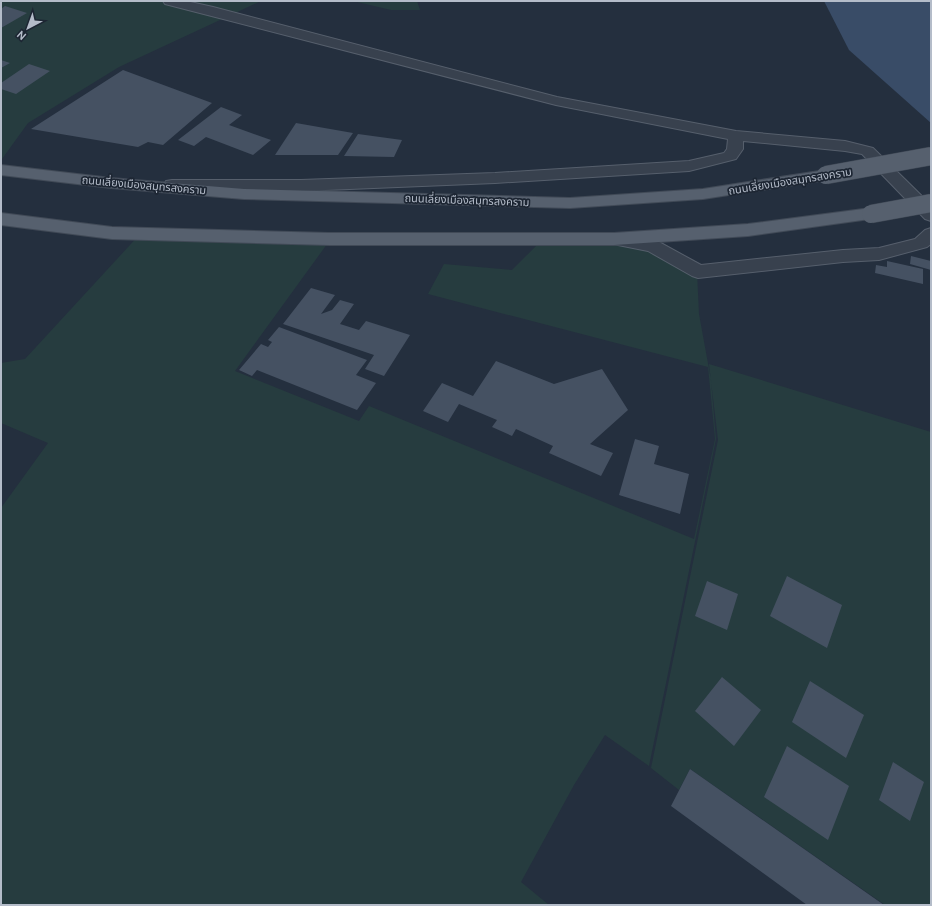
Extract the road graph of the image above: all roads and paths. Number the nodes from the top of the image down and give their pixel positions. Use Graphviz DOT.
graph roads {
  1 [pos="169,1"];
  2 [pos="736,136"];
  3 [pos="931,156"];
  4 [pos="1,170"];
  5 [pos="111,184"];
  6 [pos="931,203"];
  7 [pos="931,215"];
  8 [pos="1,219"];
  9 [pos="931,234"];
  10 [pos="614,239"];
  1 -- 2 [label="lane"];
  2 -- 5 [label="lane"];
  2 -- 7 [label="lane"];
  3 -- 5 [label="main road, ถนนเลี่ยงเมืองสมุทรสงคราม, bridge"];
  4 -- 5 [label="main road, ถนนเลี่ยงเมืองสมุทรสงคราม"];
  6 -- 10 [label="main road, bridge"];
  8 -- 10 [label="main road"];
  9 -- 10 [label="lane"];
}
